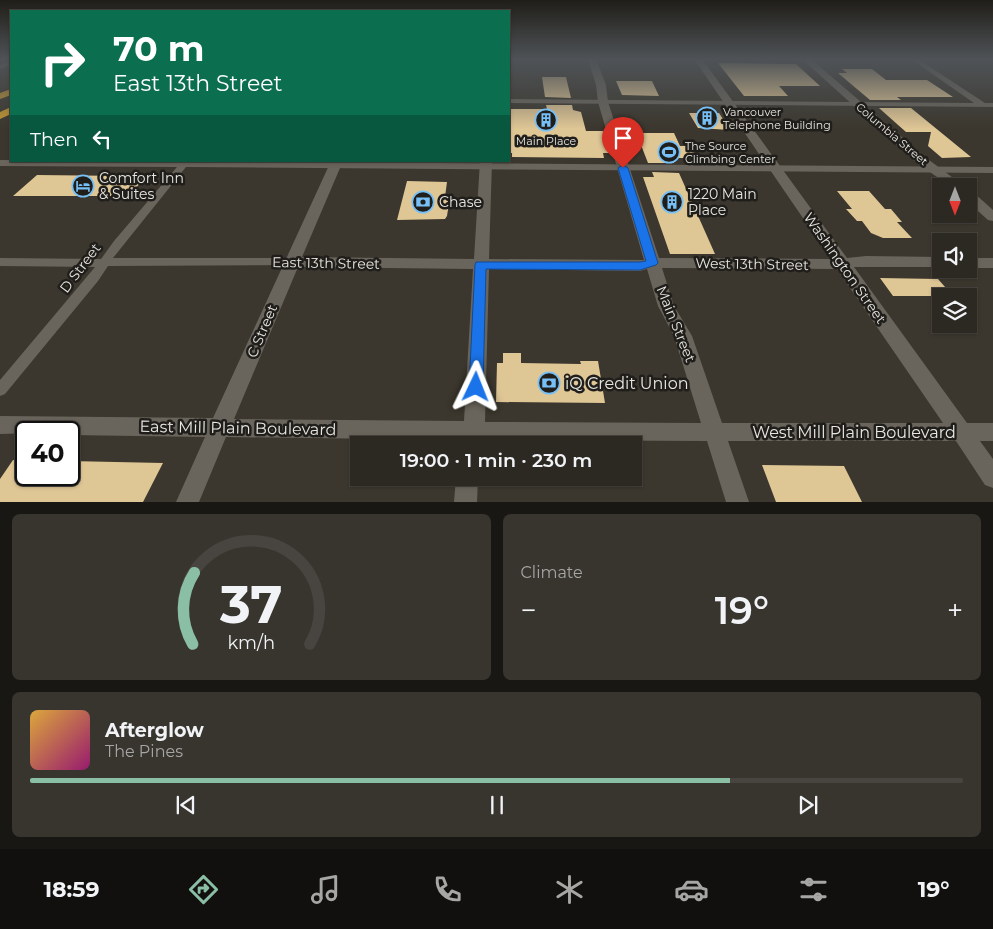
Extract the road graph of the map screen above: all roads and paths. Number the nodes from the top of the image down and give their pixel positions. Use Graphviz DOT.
graph roads {
  1 [pos="600,82"];
  2 [pos="715,82"];
  3 [pos="832,82"];
  4 [pos="949,82"];
  5 [pos="510,101"];
  6 [pos="603,102"];
  7 [pos="729,103"];
  8 [pos="856,104"];
  9 [pos="982,104"];
  10 [pos="993,105"];
  11 [pos="993,112"];
  12 [pos="0,163"];
  13 [pos="336,163"];
  14 [pos="184,164"];
  15 [pos="486,164"];
  16 [pos="623,168"];
  17 [pos="775,169"];
  18 [pos="935,170"];
  19 [pos="993,170"];
  20 [pos="946,178"];
  21 [pos="978,204"];
  22 [pos="993,217"];
  23 [pos="0,262"];
  24 [pos="292,262"];
  25 [pos="932,262"];
  26 [pos="104,263"];
  27 [pos="652,263"];
  28 [pos="842,263"];
  29 [pos="977,263"];
  30 [pos="993,263"];
  31 [pos="480,265"];
  32 [pos="0,390"];
  33 [pos="0,425"];
  34 [pos="220,427"];
  35 [pos="962,432"];
  36 [pos="993,432"];
  37 [pos="716,433"];
  38 [pos="427,436"];
  39 [pos="473,436"];
  40 [pos="570,436"];
  41 [pos="993,477"];
  42 [pos="467,486"];
  43 [pos="187,502"];
  44 [pos="466,502"];
  45 [pos="738,502"];
  1 -- 6 [label="street, Main Street"];
  2 -- 7 [label="street, Washington Street"];
  3 -- 8 [label="street, Columbia Street"];
  4 -- 9 [label="street"];
  5 -- 6 [label="street"];
  6 -- 7 [label="street"];
  6 -- 16 [label="street, Main Street"];
  7 -- 8 [label="street"];
  7 -- 17 [label="street, Washington Street"];
  8 -- 9 [label="street"];
  8 -- 18 [label="street, Columbia Street"];
  9 -- 10 [label="street"];
  9 -- 11 [label="street"];
  12 -- 14 [label="street"];
  13 -- 14 [label="street"];
  13 -- 15 [label="street"];
  13 -- 24 [label="street, C Street"];
  14 -- 26 [label="street, D Street"];
  15 -- 16 [label="street"];
  15 -- 31 [label="street"];
  16 -- 17 [label="street"];
  16 -- 27 [label="street, Main Street"];
  17 -- 18 [label="street"];
  17 -- 28 [label="street, Washington Street"];
  18 -- 19 [label="street"];
  18 -- 20 [label="street, Columbia Street"];
  21 -- 22 [label="street"];
  23 -- 26 [label="street, East 13th Street"];
  24 -- 26 [label="street, East 13th Street"];
  24 -- 31 [label="street, East 13th Street"];
  24 -- 34 [label="street, C Street"];
  25 -- 28 [label="street, West 13th Street"];
  26 -- 32 [label="street, D Street"];
  27 -- 28 [label="street, West 13th Street"];
  27 -- 31 [label="street, East 13th Street"];
  27 -- 37 [label="street, Main Street"];
  28 -- 35 [label="street, Washington Street"];
  29 -- 30 [label="street"];
  31 -- 39 [label="street"];
  33 -- 34 [label="street, East Mill Plain Boulevard"];
  34 -- 38 [label="street, East Mill Plain Boulevard"];
  34 -- 43 [label="street, C Street"];
  35 -- 36 [label="street, West Mill Plain Boulevard"];
  35 -- 37 [label="street, West Mill Plain Boulevard"];
  35 -- 41 [label="street, Washington Street"];
  37 -- 40 [label="street, East Mill Plain Boulevard"];
  37 -- 45 [label="street, Main Street"];
  42 -- 44 [label="street"];
}
